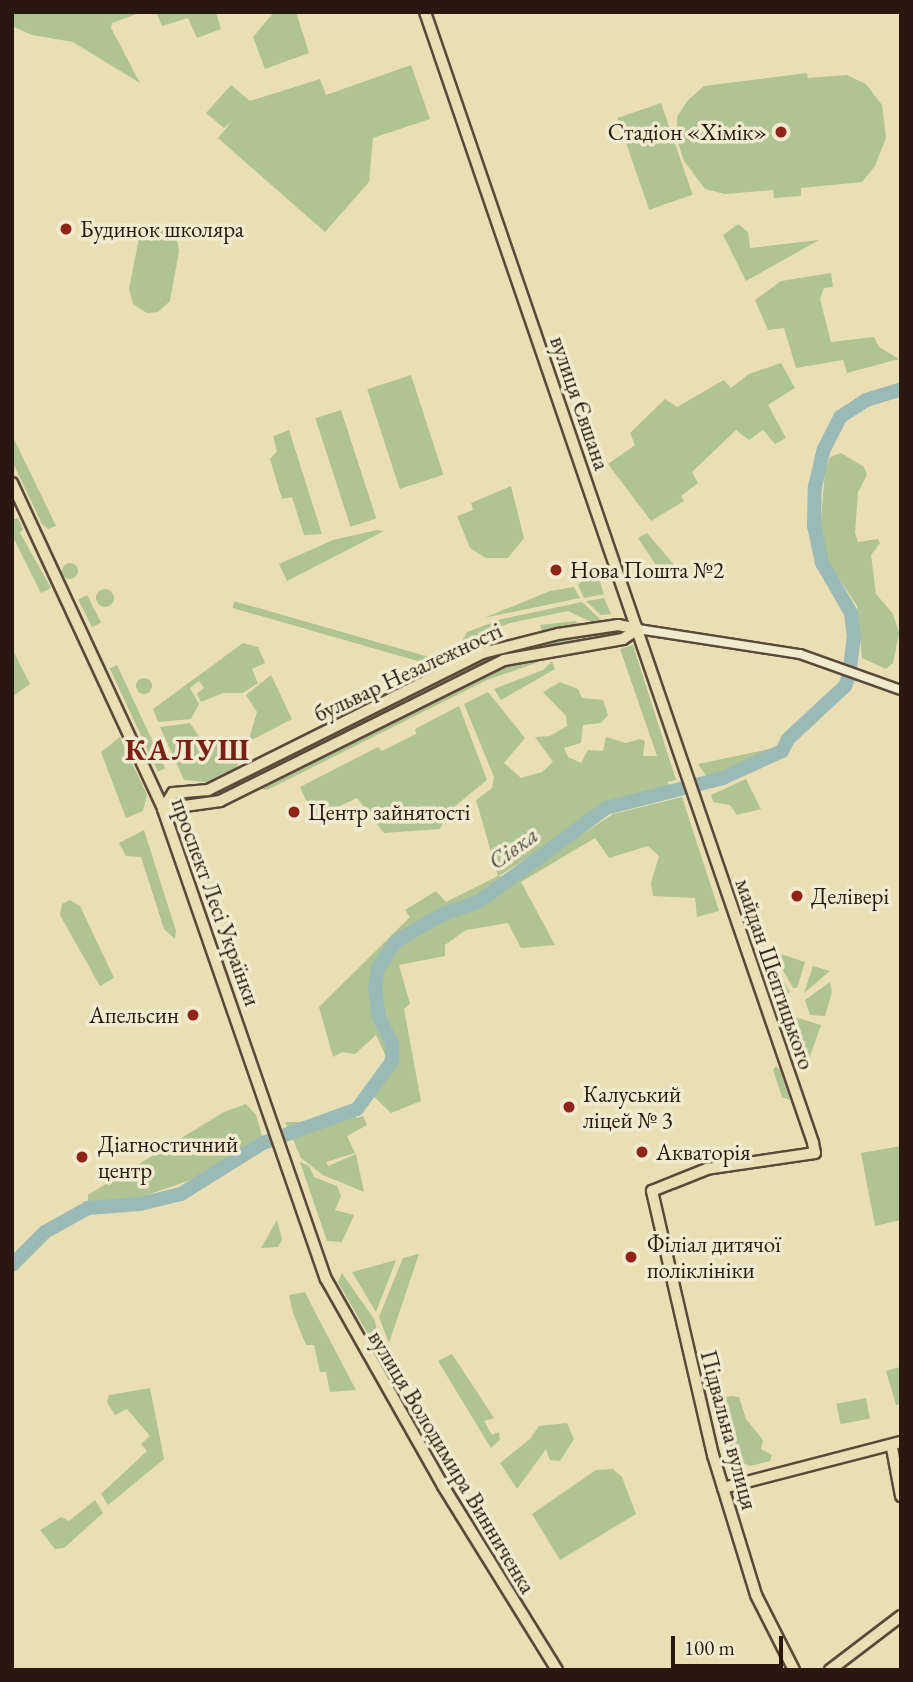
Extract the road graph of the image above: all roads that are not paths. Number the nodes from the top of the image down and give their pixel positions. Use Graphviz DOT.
graph roads {
  1 [pos="425,12"];
  2 [pos="12,483"];
  3 [pos="638,629"];
  4 [pos="901,690"];
  5 [pos="153,784"];
  6 [pos="173,793"];
  7 [pos="178,805"];
  8 [pos="697,807"];
  9 [pos="163,809"];
  10 [pos="171,831"];
  11 [pos="652,1191"];
  12 [pos="322,1269"];
  13 [pos="896,1445"];
  14 [pos="723,1488"];
  15 [pos="901,1496"];
  16 [pos="901,1616"];
  17 [pos="556,1670"];
  18 [pos="793,1670"];
  19 [pos="830,1670"];
  1 -- 3 [label="main road, вулиця Євшана"];
  2 -- 5 [label="main road, проспект Лесі Українки"];
  3 -- 4 [label="street"];
  3 -- 6 [label="main road, бульвар Незалежності"];
  3 -- 7 [label="main road, бульвар Незалежності"];
  3 -- 8 [label="main road, вулиця Євшана"];
  5 -- 6 [label="main road"];
  5 -- 9 [label="main road, проспект Лесі Українки"];
  6 -- 9 [label="main road"];
  7 -- 9 [label="main road, бульвар Незалежності"];
  7 -- 10 [label="main road"];
  8 -- 11 [label="main road, майдан Шептицького"];
  9 -- 10 [label="main road, проспект Лесі Українки"];
  10 -- 12 [label="main road, проспект Лесі Українки"];
  11 -- 14 [label="main road, Підвальна вулиця"];
  12 -- 17 [label="main road, вулиця Володимира Винниченка"];
  13 -- 14 [label="main road"];
  13 -- 15 [label="main road"];
  14 -- 18 [label="main road, Підвальна вулиця"];
  16 -- 19 [label="main road"];
}
